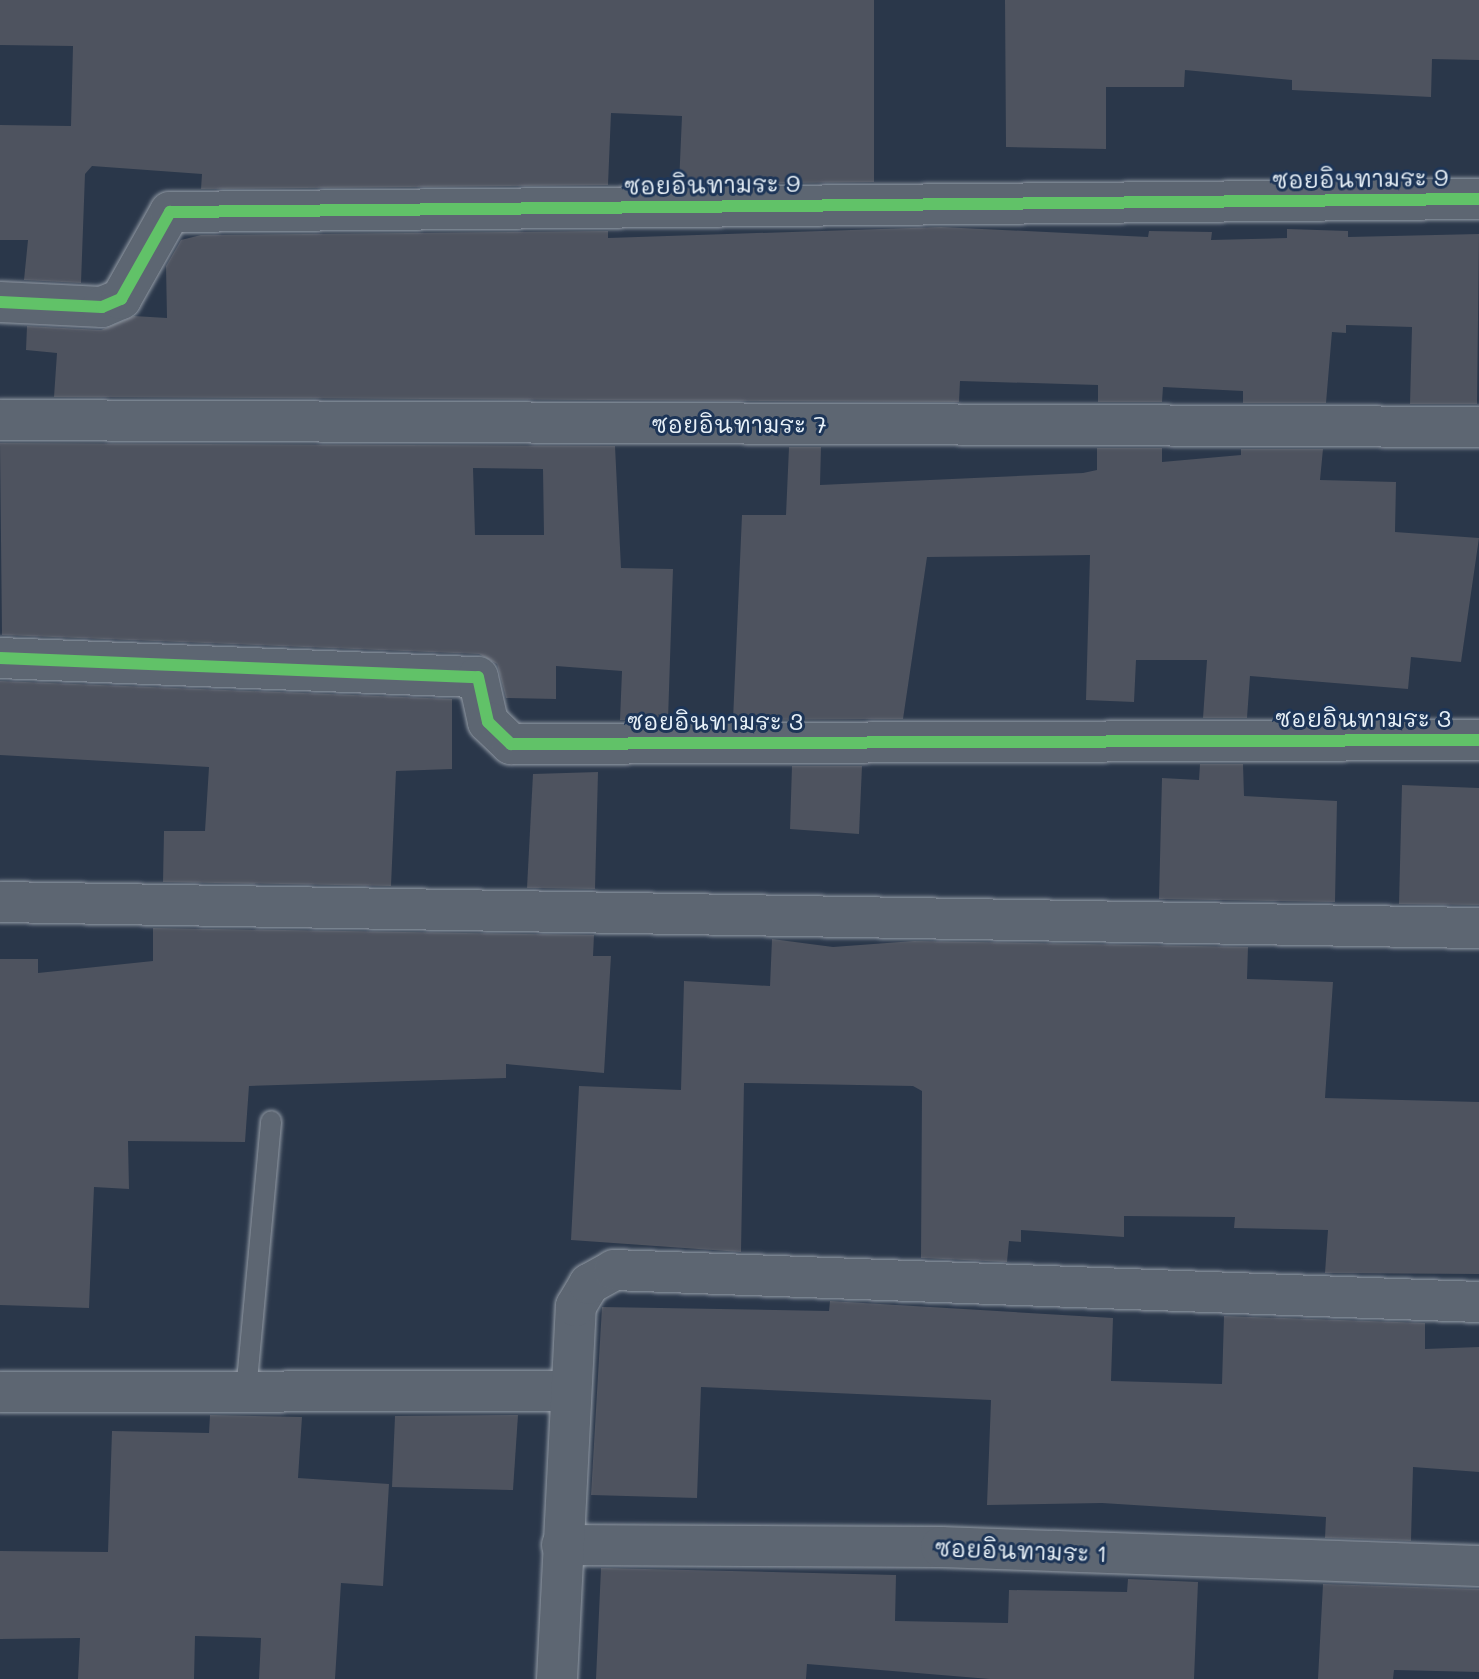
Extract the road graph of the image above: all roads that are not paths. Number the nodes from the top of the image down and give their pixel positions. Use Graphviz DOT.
graph roads {
  1 [pos="1479,199"];
  2 [pos="0,302"];
  3 [pos="0,420"];
  4 [pos="1479,427"];
  5 [pos="0,658"];
  6 [pos="1479,740"];
  7 [pos="0,902"];
  8 [pos="1479,928"];
  9 [pos="271,1121"];
  10 [pos="1479,1302"];
  11 [pos="571,1391"];
  12 [pos="0,1392"];
  13 [pos="246,1392"];
  14 [pos="562,1545"];
  15 [pos="1479,1566"];
  16 [pos="557,1679"];
  1 -- 2 [label="street, ซอยอินทามระ 9"];
  3 -- 4 [label="street, ซอยอินทามระ 7"];
  5 -- 6 [label="street, ซอยอินทามระ 3"];
  7 -- 8 [label="street"];
  9 -- 13 [label="lane"];
  10 -- 11 [label="street"];
  11 -- 13 [label="street"];
  11 -- 14 [label="street"];
  12 -- 13 [label="street"];
  14 -- 15 [label="street, ซอยอินทามระ 1"];
  14 -- 16 [label="street"];
}
